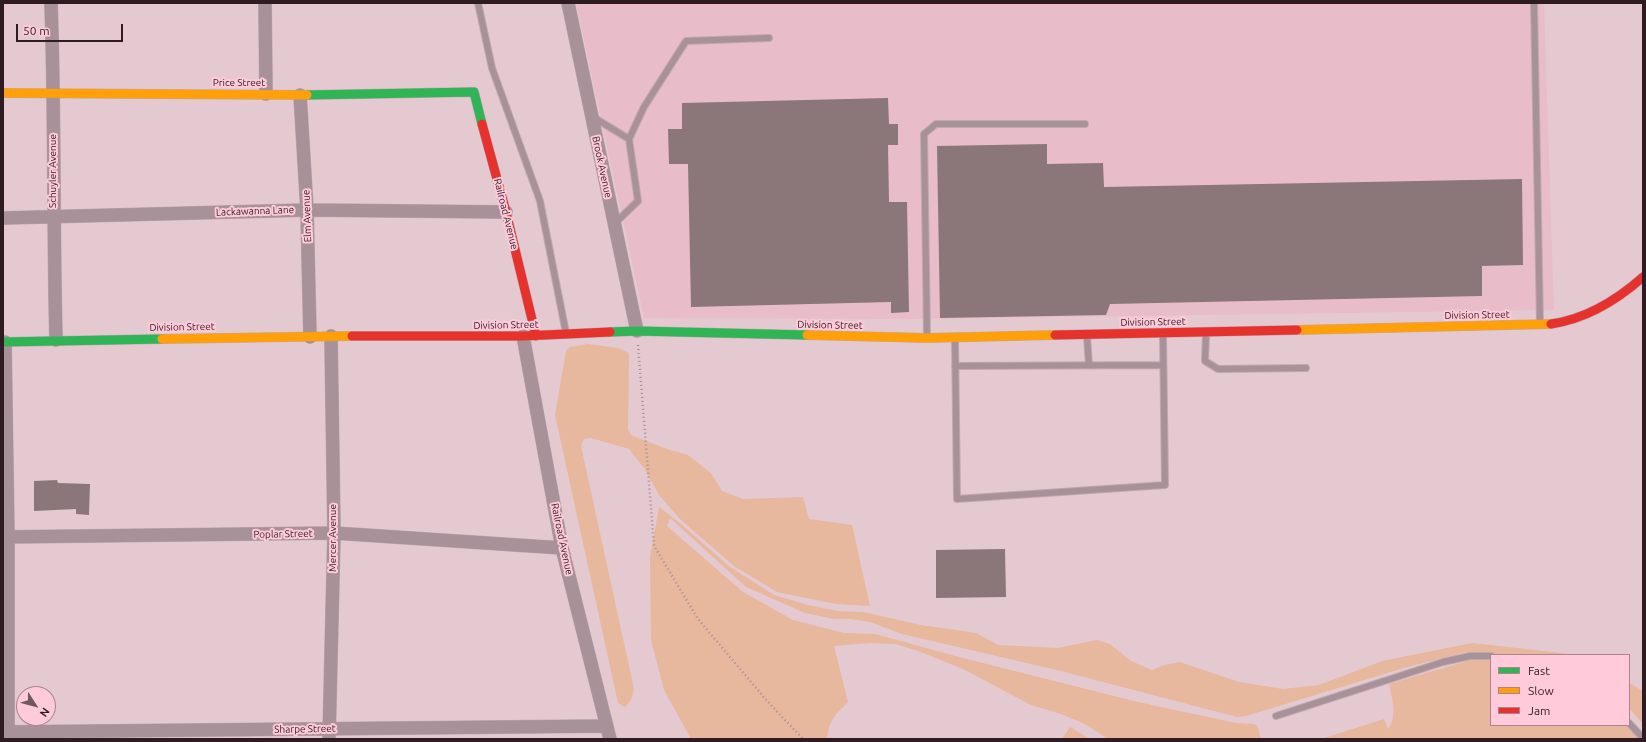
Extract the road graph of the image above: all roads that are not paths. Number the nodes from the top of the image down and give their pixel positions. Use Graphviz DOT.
graph roads {
  1 [pos="51,3"];
  2 [pos="265,3"];
  3 [pos="478,3"];
  4 [pos="568,3"];
  5 [pos="1534,3"];
  6 [pos="769,38"];
  7 [pos="474,92"];
  8 [pos="3,93"];
  9 [pos="54,93"];
  10 [pos="266,94"];
  11 [pos="300,94"];
  12 [pos="592,116"];
  13 [pos="1085,124"];
  14 [pos="629,139"];
  15 [pos="307,210"];
  16 [pos="506,212"];
  17 [pos="3,218"];
  18 [pos="53,218"];
  19 [pos="614,224"];
  20 [pos="1643,277"];
  21 [pos="1540,325"];
  22 [pos="636,331"];
  23 [pos="1206,332"];
  24 [pos="1163,333"];
  25 [pos="566,334"];
  26 [pos="1087,335"];
  27 [pos="331,336"];
  28 [pos="530,336"];
  29 [pos="310,337"];
  30 [pos="927,338"];
  31 [pos="955,338"];
  32 [pos="56,340"];
  33 [pos="4,342"];
  34 [pos="1163,365"];
  35 [pos="955,366"];
  36 [pos="1089,366"];
  37 [pos="1306,368"];
  38 [pos="334,533"];
  39 [pos="6,537"];
  40 [pos="562,548"];
  41 [pos="1490,656"];
  42 [pos="1276,716"];
  43 [pos="1630,724"];
  44 [pos="607,726"];
  45 [pos="7,734"];
  46 [pos="329,734"];
  47 [pos="1643,738"];
  48 [pos="610,739"];
  1 -- 9 [label="street, Schuyler Avenue"];
  2 -- 10 [label="street"];
  3 -- 25 [label="lane"];
  4 -- 12 [label="street, Brook Avenue"];
  5 -- 21 [label="lane"];
  6 -- 14 [label="lane"];
  7 -- 11 [label="street, Price Street"];
  7 -- 16 [label="street, Railroad Avenue"];
  8 -- 9 [label="street, Price Street"];
  9 -- 10 [label="street, Price Street"];
  9 -- 18 [label="street, Schuyler Avenue"];
  10 -- 11 [label="street, Price Street"];
  11 -- 15 [label="street, Elm Avenue"];
  12 -- 14 [label="lane"];
  12 -- 19 [label="street, Brook Avenue"];
  13 -- 30 [label="lane"];
  14 -- 19 [label="lane"];
  15 -- 16 [label="street, Lackawanna Lane"];
  15 -- 18 [label="street, Lackawanna Lane"];
  15 -- 29 [label="street, Elm Avenue"];
  16 -- 28 [label="street, Railroad Avenue"];
  17 -- 18 [label="street, Lackawanna Lane"];
  18 -- 32 [label="street, Schuyler Avenue"];
  19 -- 22 [label="street, Brook Avenue"];
  20 -- 21 [label="street, Division Street"];
  21 -- 23 [label="street, Division Street"];
  22 -- 25 [label="street, Division Street"];
  22 -- 30 [label="street, Division Street"];
  23 -- 24 [label="street, Division Street"];
  23 -- 37 [label="lane"];
  24 -- 26 [label="street, Division Street"];
  24 -- 34 [label="lane"];
  25 -- 28 [label="street, Division Street"];
  26 -- 31 [label="street, Division Street"];
  26 -- 36 [label="lane"];
  27 -- 28 [label="street, Division Street"];
  27 -- 29 [label="street, Division Street"];
  27 -- 38 [label="street, Mercer Avenue"];
  28 -- 40 [label="street, Railroad Avenue"];
  29 -- 32 [label="street, Division Street"];
  30 -- 31 [label="street, Division Street"];
  31 -- 35 [label="lane"];
  32 -- 33 [label="street, Division Street"];
  33 -- 39 [label="street"];
  34 -- 35 [label="lane"];
  34 -- 36 [label="lane"];
  35 -- 36 [label="lane"];
  38 -- 39 [label="street, Poplar Street"];
  38 -- 40 [label="street, Poplar Street"];
  38 -- 46 [label="street, Mercer Avenue"];
  39 -- 45 [label="street"];
  40 -- 44 [label="street, Railroad Avenue"];
  41 -- 42 [label="lane"];
  43 -- 47 [label="lane"];
  44 -- 46 [label="street, Sharpe Street"];
  44 -- 48 [label="street, Railroad Avenue"];
  45 -- 46 [label="street, Sharpe Street"];
}
